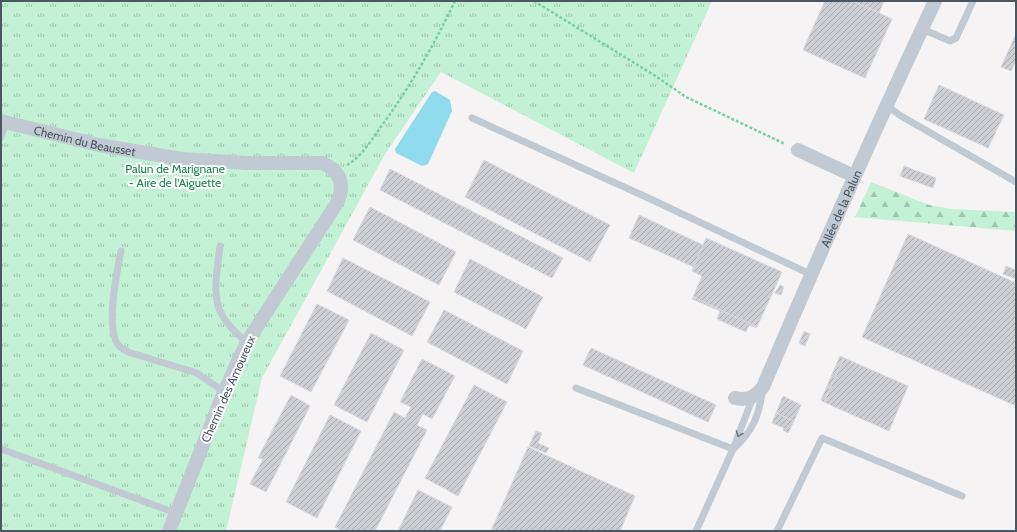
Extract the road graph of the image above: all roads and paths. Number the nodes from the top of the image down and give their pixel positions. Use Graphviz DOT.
graph roads {
  1 [pos="456,1"];
  2 [pos="534,1"];
  3 [pos="935,1"];
  4 [pos="973,1"];
  5 [pos="922,29"];
  6 [pos="886,105"];
  7 [pos="472,118"];
  8 [pos="3,122"];
  9 [pos="1,137"];
  10 [pos="798,150"];
  11 [pos="335,171"];
  12 [pos="854,176"];
  13 [pos="1016,182"];
  14 [pos="220,246"];
  15 [pos="121,251"];
  16 [pos="810,274"];
  17 [pos="247,342"];
  18 [pos="763,387"];
  19 [pos="576,388"];
  20 [pos="224,392"];
  21 [pos="753,397"];
  22 [pos="735,398"];
  23 [pos="1,449"];
  24 [pos="732,450"];
  25 [pos="962,496"];
  26 [pos="176,513"];
  27 [pos="169,531"];
  28 [pos="696,531"];
  29 [pos="777,531"];
  1 -- 11 [label="path"];
  2 -- 10 [label="path"];
  3 -- 5 [label="street, Allée de la Palun"];
  4 -- 5 [label="lane"];
  5 -- 6 [label="street, Allée de la Palun"];
  6 -- 12 [label="street, Allée de la Palun"];
  6 -- 13 [label="lane"];
  7 -- 16 [label="lane"];
  8 -- 9 [label="lane"];
  8 -- 11 [label="street, Chemin du Beausset"];
  10 -- 12 [label="street"];
  11 -- 17 [label="street, Chemin des Amoureux"];
  12 -- 16 [label="street, Allée de la Palun"];
  14 -- 17 [label="lane"];
  15 -- 20 [label="lane"];
  16 -- 18 [label="street, Allée de la Palun"];
  17 -- 20 [label="street, Chemin des Amoureux"];
  18 -- 21 [label="street, Allée de la Palun"];
  18 -- 24 [label="lane"];
  19 -- 24 [label="lane"];
  20 -- 26 [label="street, Chemin des Amoureux"];
  21 -- 22 [label="street"];
  21 -- 24 [label="lane, one-way"];
  23 -- 26 [label="lane"];
  24 -- 28 [label="lane"];
  25 -- 29 [label="lane"];
  26 -- 27 [label="street, Chemin des Amoureux"];
}
